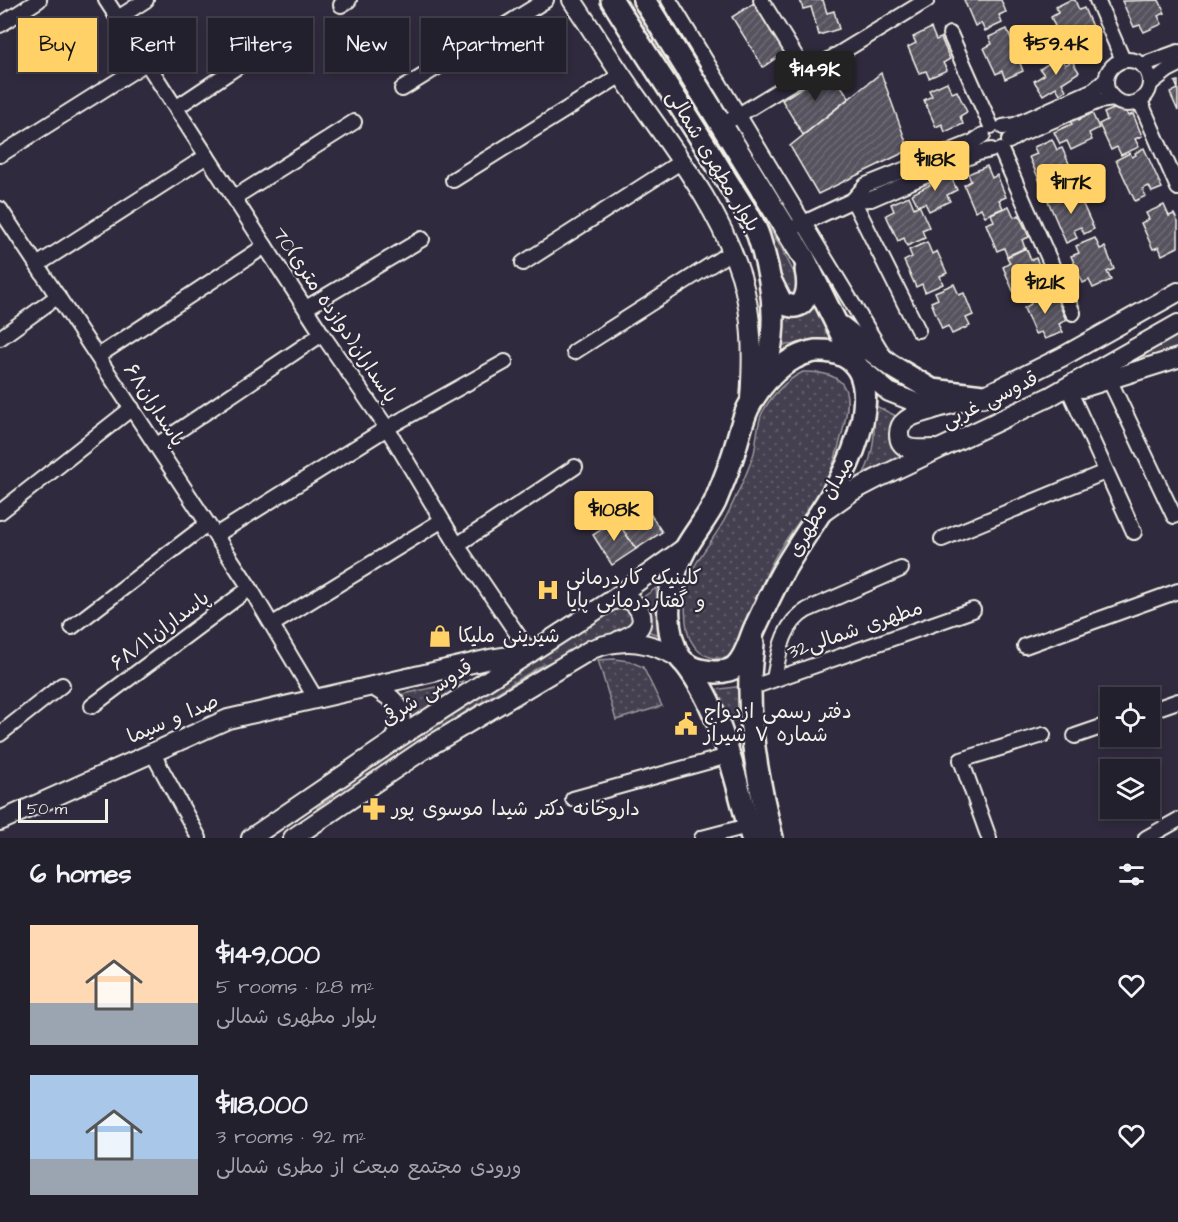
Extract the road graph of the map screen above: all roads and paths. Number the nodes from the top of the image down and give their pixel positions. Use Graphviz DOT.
graph roads {
  1 [pos="39,0"];
  2 [pos="106,0"];
  3 [pos="146,0"];
  4 [pos="546,0"];
  5 [pos="572,0"];
  6 [pos="612,0"];
  7 [pos="644,0"];
  8 [pos="669,0"];
  9 [pos="761,0"];
  10 [pos="927,0"];
  11 [pos="1097,0"];
  12 [pos="911,4"];
  13 [pos="117,18"];
  14 [pos="0,25"];
  15 [pos="950,34"];
  16 [pos="1178,52"];
  17 [pos="1123,60"];
  18 [pos="1142,65"];
  19 [pos="1178,66"];
  20 [pos="132,72"];
  21 [pos="152,72"];
  22 [pos="230,72"];
  23 [pos="807,73"];
  24 [pos="621,75"];
  25 [pos="1106,80"];
  26 [pos="1150,84"];
  27 [pos="402,89"];
  28 [pos="1114,99"];
  29 [pos="1140,101"];
  30 [pos="177,107"];
  31 [pos="730,120"];
  32 [pos="354,122"];
  33 [pos="992,129"];
  34 [pos="1000,147"];
  35 [pos="0,155"];
  36 [pos="207,156"];
  37 [pos="682,161"];
  38 [pos="913,173"];
  39 [pos="453,180"];
  40 [pos="1178,188"];
  41 [pos="235,197"];
  42 [pos="853,200"];
  43 [pos="0,208"];
  44 [pos="796,227"];
  45 [pos="422,239"];
  46 [pos="266,246"];
  47 [pos="731,252"];
  48 [pos="804,258"];
  49 [pos="523,263"];
  50 [pos="37,265"];
  51 [pos="771,282"];
  52 [pos="1178,292"];
  53 [pos="58,296"];
  54 [pos="306,308"];
  55 [pos="1073,313"];
  56 [pos="836,323"];
  57 [pos="1178,324"];
  58 [pos="918,330"];
  59 [pos="322,334"];
  60 [pos="0,338"];
  61 [pos="574,352"];
  62 [pos="98,356"];
  63 [pos="1178,358"];
  64 [pos="505,362"];
  65 [pos="856,364"];
  66 [pos="890,365"];
  67 [pos="1109,379"];
  68 [pos="1070,392"];
  69 [pos="983,396"];
  70 [pos="1049,397"];
  71 [pos="750,405"];
  72 [pos="132,408"];
  73 [pos="937,408"];
  74 [pos="387,428"];
  75 [pos="157,445"];
  76 [pos="942,448"];
  77 [pos="575,466"];
  78 [pos="1105,472"];
  79 [pos="0,512"];
  80 [pos="821,514"];
  81 [pos="1174,516"];
  82 [pos="441,521"];
  83 [pos="212,530"];
  84 [pos="1134,532"];
  85 [pos="942,539"];
  86 [pos="457,545"];
  87 [pos="687,546"];
  88 [pos="901,569"];
  89 [pos="250,588"];
  90 [pos="1178,591"];
  91 [pos="612,600"];
  92 [pos="973,610"];
  93 [pos="273,624"];
  94 [pos="72,627"];
  95 [pos="753,632"];
  96 [pos="616,642"];
  97 [pos="1025,646"];
  98 [pos="530,653"];
  99 [pos="682,660"];
  100 [pos="774,679"];
  101 [pos="62,685"];
  102 [pos="373,686"];
  103 [pos="750,688"];
  104 [pos="316,699"];
  105 [pos="1178,701"];
  106 [pos="92,706"];
  107 [pos="1160,707"];
  108 [pos="1100,727"];
  109 [pos="752,731"];
  110 [pos="0,734"];
  111 [pos="1043,735"];
  112 [pos="1075,736"];
  113 [pos="395,740"];
  114 [pos="726,750"];
  115 [pos="152,752"];
  116 [pos="573,799"];
  117 [pos="1178,820"];
  118 [pos="0,821"];
  119 [pos="750,832"];
  120 [pos="199,838"];
  121 [pos="251,838"];
  122 [pos="293,838"];
  123 [pos="702,838"];
  124 [pos="772,838"];
  125 [pos="989,838"];
  126 [pos="1146,838"];
  1 -- 14 [label="street"];
  2 -- 13 [label="street, 70پاسداران(دوازده متری)"];
  3 -- 13 [label="street"];
  4 -- 27 [label="street"];
  5 -- 24 [label="main road"];
  6 -- 51 [label="main road, بلوار مطهری شمالی"];
  7 -- 31 [label="main road, بلوار مطهری شمالی"];
  8 -- 31 [label="street"];
  9 -- 23 [label="street"];
  10 -- 12 [label="street"];
  11 -- 17 [label="street"];
  12 -- 23 [label="street"];
  15 -- 33 [label="street"];
  16 -- 18 [label="street"];
  17 -- 18 [label="street"];
  17 -- 25 [label="street"];
  18 -- 26 [label="street"];
  19 -- 26 [label="street"];
  20 -- 35 [label="street"];
  21 -- 30 [label="street, 70پاسداران(دوازده متری)"];
  22 -- 30 [label="street"];
  23 -- 31 [label="street"];
  24 -- 37 [label="main road"];
  24 -- 39 [label="street"];
  25 -- 28 [label="street"];
  25 -- 33 [label="street"];
  26 -- 29 [label="street"];
  28 -- 29 [label="street"];
  28 -- 34 [label="street"];
  29 -- 40 [label="street"];
  30 -- 36 [label="street, 70پاسداران(دوازده متری)"];
  31 -- 44 [label="main road, بلوار مطهری شمالی"];
  32 -- 41 [label="street"];
  33 -- 34 [label="street"];
  33 -- 34 [label="street"];
  33 -- 38 [label="street"];
  34 -- 38 [label="street"];
  34 -- 55 [label="street"];
  36 -- 41 [label="street, 70پاسداران(دوازده متری)"];
  36 -- 50 [label="street"];
  37 -- 47 [label="main road"];
  37 -- 49 [label="street"];
  38 -- 42 [label="street"];
  41 -- 46 [label="street, 70پاسداران(دوازده متری)"];
  42 -- 44 [label="street"];
  42 -- 58 [label="street"];
  43 -- 50 [label="street, پاسداران۶۸"];
  44 -- 48 [label="main road, بلوار مطهری شمالی"];
  44 -- 66 [label="street"];
  45 -- 54 [label="street"];
  46 -- 54 [label="street, 70پاسداران(دوازده متری)"];
  46 -- 62 [label="street"];
  47 -- 61 [label="street"];
  47 -- 71 [label="main road"];
  48 -- 51 [label="main road"];
  48 -- 56 [label="main road, بلوار مطهری شمالی"];
  50 -- 53 [label="street, پاسداران۶۸"];
  51 -- 71 [label="main road, بلوار مطهری شمالی"];
  52 -- 69 [label="main road, قدوسی غربی"];
  53 -- 60 [label="street"];
  53 -- 62 [label="street, پاسداران۶۸"];
  54 -- 59 [label="street, 70پاسداران(دوازده متری)"];
  56 -- 65 [label="main road, بلوار مطهری شمالی"];
  56 -- 66 [label="main road"];
  57 -- 70 [label="main road, قدوسی غربی"];
  59 -- 74 [label="street, 70پاسداران(دوازده متری)"];
  59 -- 75 [label="street"];
  62 -- 72 [label="street, پاسداران۶۸"];
  63 -- 67 [label="main road"];
  64 -- 74 [label="street"];
  65 -- 71 [label="main road"];
  65 -- 73 [label="main road, قدوسی غربی"];
  65 -- 80 [label="main road, میدان مطهری"];
  66 -- 69 [label="main road"];
  67 -- 68 [label="main road"];
  67 -- 81 [label="street"];
  68 -- 70 [label="main road"];
  68 -- 78 [label="street"];
  69 -- 73 [label="main road, قدوسی غربی"];
  70 -- 76 [label="main road, قدوسی غربی"];
  71 -- 87 [label="main road"];
  72 -- 75 [label="street, پاسداران۶۸"];
  72 -- 79 [label="street"];
  73 -- 76 [label="main road"];
  74 -- 82 [label="street, 70پاسداران(دوازده متری)"];
  74 -- 83 [label="street"];
  75 -- 83 [label="street, پاسداران۶۸"];
  76 -- 80 [label="main road, قدوسی غربی"];
  77 -- 86 [label="street"];
  78 -- 84 [label="street"];
  78 -- 85 [label="street"];
  80 -- 95 [label="main road, میدان مطهری"];
  82 -- 86 [label="street, 70پاسداران(دوازده متری)"];
  82 -- 93 [label="street"];
  83 -- 89 [label="street, پاسداران۶۸"];
  83 -- 94 [label="street"];
  86 -- 98 [label="street, 70پاسداران(دوازده متری)"];
  87 -- 91 [label="main road, قدوسی شرقی"];
  87 -- 99 [label="main road"];
  88 -- 100 [label="street"];
  89 -- 93 [label="street, پاسداران۶۸"];
  89 -- 106 [label="street, پاسداران۶۸/۱۱"];
  90 -- 97 [label="street"];
  91 -- 96 [label="main road"];
  91 -- 98 [label="main road, قدوسی شرقی"];
  92 -- 100 [label="street, 32مطهرى شمالى"];
  93 -- 104 [label="street, پاسداران۶۸"];
  95 -- 99 [label="main road, میدان مطهری"];
  95 -- 103 [label="main road"];
  96 -- 99 [label="main road"];
  96 -- 122 [label="main road"];
  98 -- 102 [label="main road, صدا و سیما"];
  98 -- 113 [label="main road, قدوسی شرقی"];
  99 -- 114 [label="main road"];
  100 -- 103 [label="street, 32مطهرى شمالى"];
  101 -- 110 [label="street"];
  102 -- 104 [label="main road, صدا و سیما"];
  102 -- 113 [label="main road"];
  103 -- 109 [label="main road"];
  104 -- 115 [label="main road, صدا و سیما"];
  105 -- 107 [label="street"];
  108 -- 112 [label="street"];
  109 -- 114 [label="main road"];
  109 -- 124 [label="main road"];
  111 -- 125 [label="street"];
  113 -- 121 [label="main road, قدوسی شرقی"];
  114 -- 116 [label="street"];
  114 -- 119 [label="main road"];
  115 -- 118 [label="main road, صدا و سیما"];
  115 -- 120 [label="street"];
  117 -- 126 [label="street"];
  119 -- 123 [label="street"];
}
